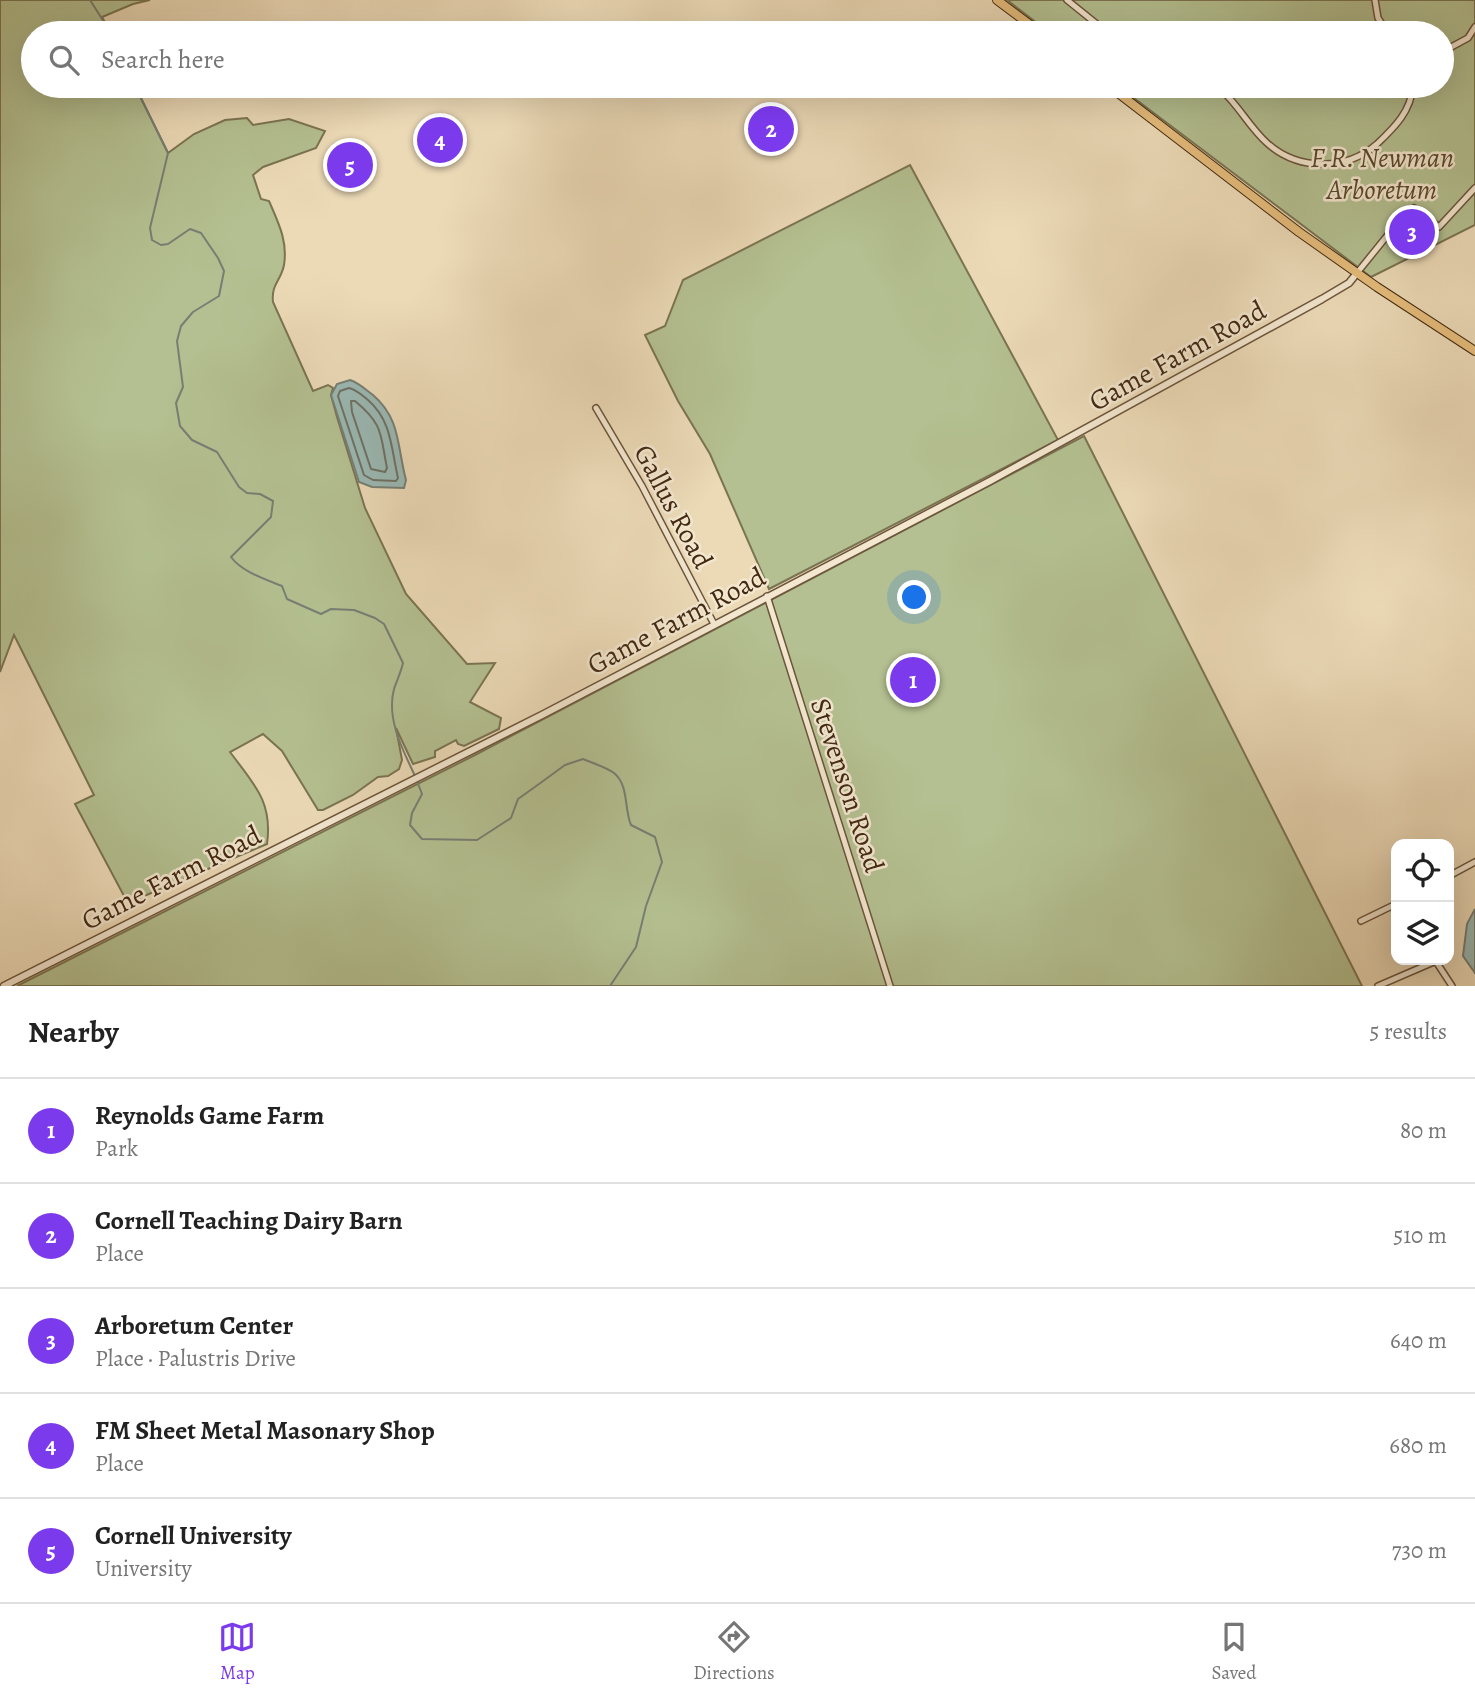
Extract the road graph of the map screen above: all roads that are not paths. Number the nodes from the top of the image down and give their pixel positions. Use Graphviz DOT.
graph roads {
  1 [pos="997,0"];
  2 [pos="1067,0"];
  3 [pos="1375,0"];
  4 [pos="1025,21"];
  5 [pos="1093,21"];
  6 [pos="1380,21"];
  7 [pos="1475,27"];
  8 [pos="1468,38"];
  9 [pos="1475,44"];
  10 [pos="1454,46"];
  11 [pos="1125,98"];
  12 [pos="1230,98"];
  13 [pos="1411,98"];
  14 [pos="1475,187"];
  15 [pos="1357,273"];
  16 [pos="1475,351"];
  17 [pos="596,408"];
  18 [pos="767,596"];
  19 [pos="714,624"];
  20 [pos="1475,862"];
  21 [pos="1454,873"];
  22 [pos="1391,906"];
  23 [pos="1361,921"];
  24 [pos="1425,965"];
  25 [pos="1439,965"];
  26 [pos="4,986"];
  27 [pos="890,986"];
  28 [pos="1378,986"];
  29 [pos="1452,986"];
  1 -- 4 [label="main road"];
  2 -- 5 [label="street"];
  3 -- 6 [label="street"];
  7 -- 8 [label="street"];
  8 -- 9 [label="street"];
  8 -- 10 [label="street"];
  11 -- 15 [label="main road"];
  12 -- 13 [label="street"];
  14 -- 15 [label="street"];
  15 -- 16 [label="main road"];
  15 -- 18 [label="street, Game Farm Road"];
  17 -- 19 [label="street, Gallus Road"];
  18 -- 19 [label="street, Game Farm Road"];
  18 -- 27 [label="street, Stevenson Road"];
  19 -- 26 [label="street, Game Farm Road"];
  20 -- 21 [label="street"];
  22 -- 23 [label="street"];
  24 -- 28 [label="street"];
  25 -- 29 [label="street"];
}
